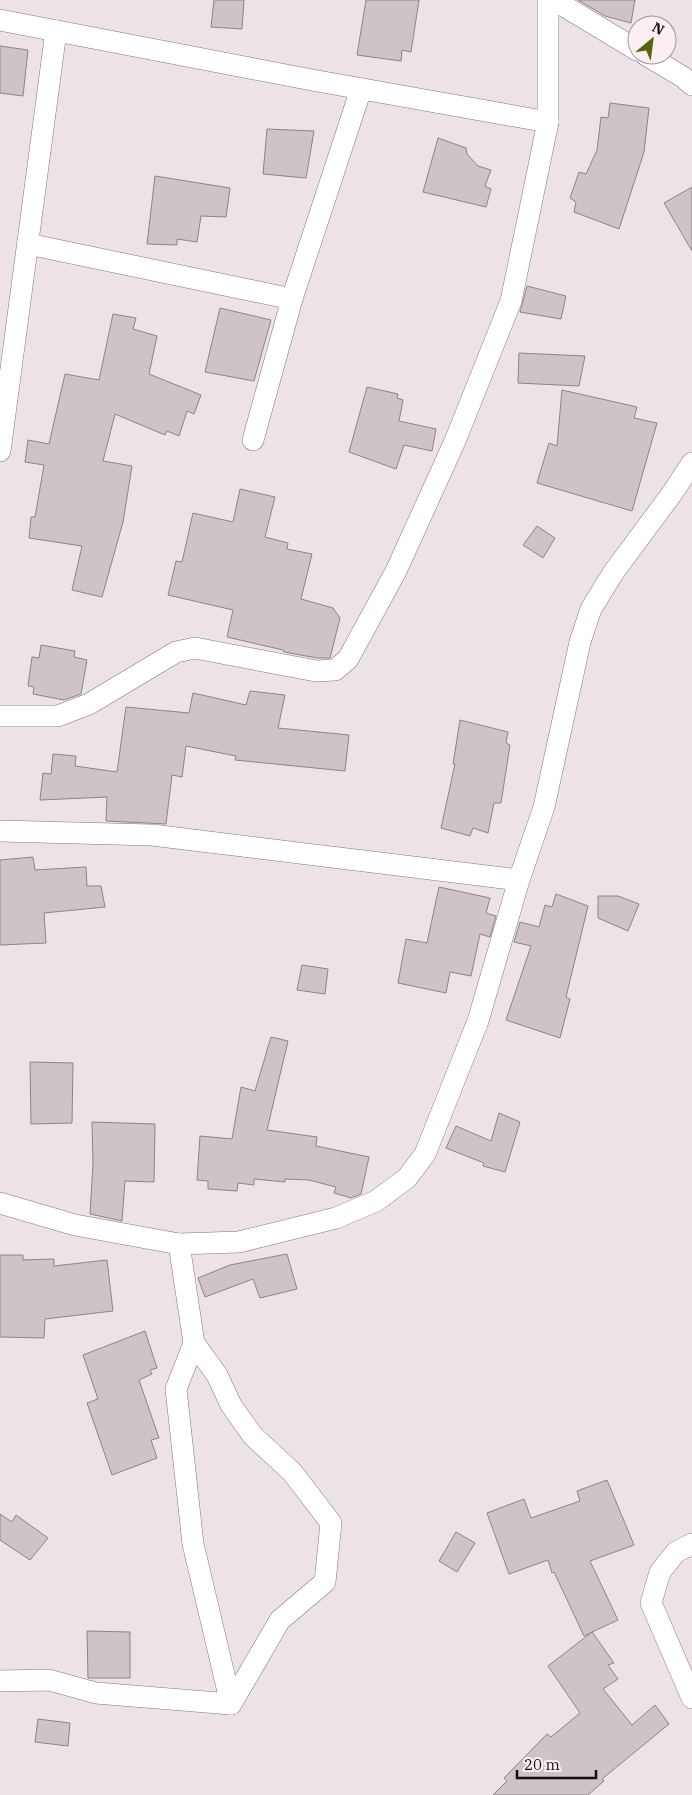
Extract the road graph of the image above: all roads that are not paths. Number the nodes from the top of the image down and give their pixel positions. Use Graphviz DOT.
graph roads {
  1 [pos="548,0"];
  2 [pos="554,0"];
  3 [pos="0,20"];
  4 [pos="56,31"];
  5 [pos="627,44"];
  6 [pos="662,65"];
  7 [pos="692,85"];
  8 [pos="361,89"];
  9 [pos="548,122"];
  10 [pos="28,244"];
  11 [pos="292,299"];
  12 [pos="253,440"];
  13 [pos="0,451"];
  14 [pos="692,463"];
  15 [pos="0,716"];
  16 [pos="0,831"];
  17 [pos="519,880"];
  18 [pos="0,1203"];
  19 [pos="179,1244"];
  20 [pos="194,1343"];
  21 [pos="692,1544"];
  22 [pos="0,1681"];
  23 [pos="692,1698"];
  24 [pos="231,1704"];
  1 -- 9 [label="street"];
  2 -- 5 [label="street"];
  3 -- 4 [label="street"];
  4 -- 8 [label="street"];
  4 -- 10 [label="street"];
  6 -- 7 [label="street"];
  8 -- 9 [label="street"];
  8 -- 11 [label="street"];
  9 -- 15 [label="street"];
  10 -- 11 [label="street"];
  10 -- 13 [label="street"];
  11 -- 12 [label="street"];
  14 -- 17 [label="street"];
  16 -- 17 [label="street"];
  17 -- 19 [label="street"];
  18 -- 19 [label="street"];
  19 -- 20 [label="street"];
  20 -- 24 [label="street"];
  20 -- 24 [label="street"];
  21 -- 23 [label="street"];
  22 -- 24 [label="street"];
}
